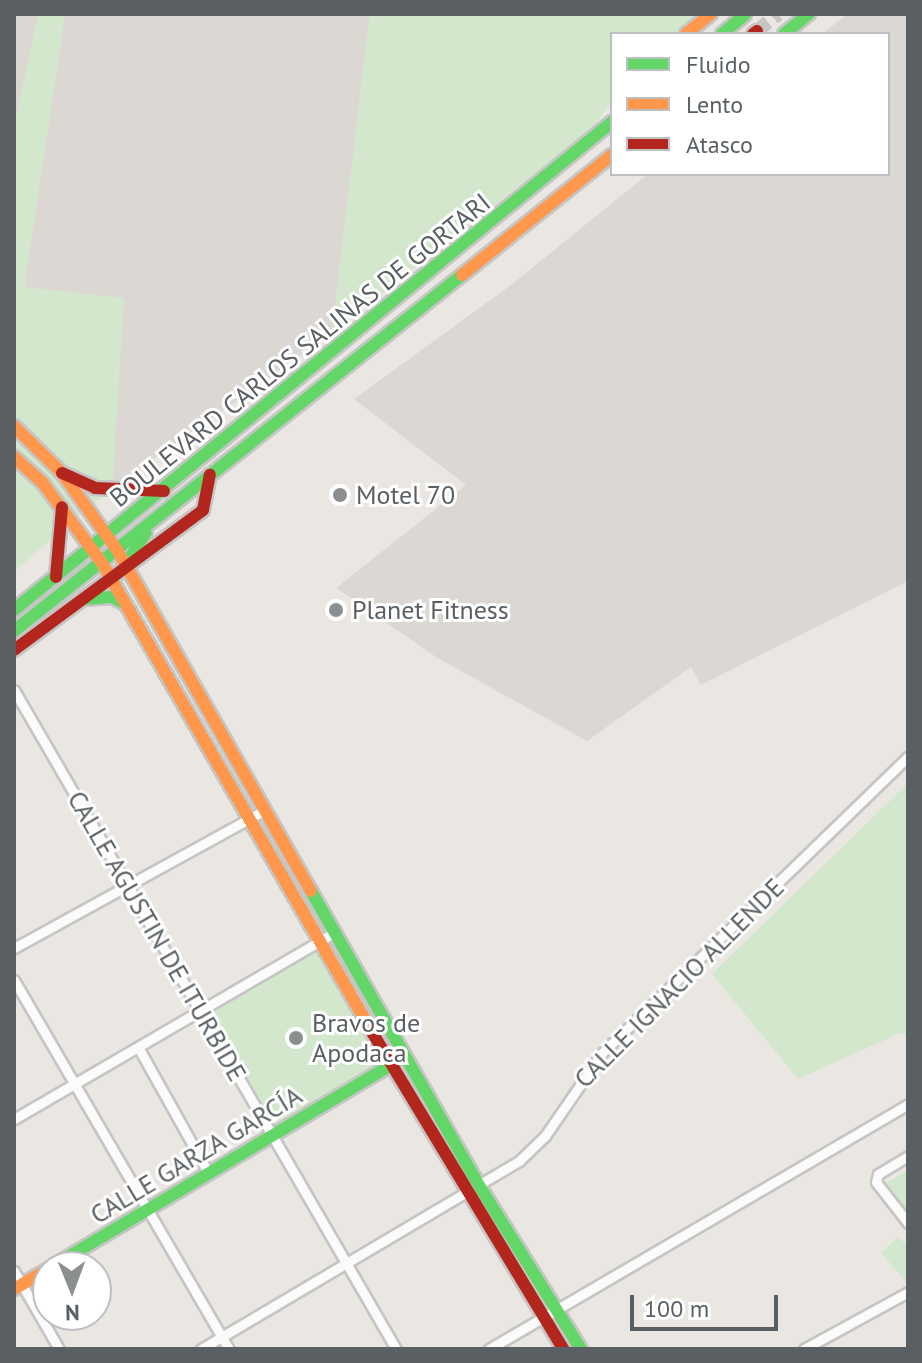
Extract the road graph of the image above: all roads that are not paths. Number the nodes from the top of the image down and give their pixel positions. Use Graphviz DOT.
graph roads {
  1 [pos="711,14"];
  2 [pos="809,14"];
  3 [pos="745,15"];
  4 [pos="688,32"];
  5 [pos="724,32"];
  6 [pos="786,32"];
  7 [pos="610,124"];
  8 [pos="610,157"];
  9 [pos="14,426"];
  10 [pos="14,457"];
  11 [pos="62,473"];
  12 [pos="210,475"];
  13 [pos="164,491"];
  14 [pos="62,507"];
  15 [pos="166,510"];
  16 [pos="108,537"];
  17 [pos="93,549"];
  18 [pos="117,550"];
  19 [pos="102,563"];
  20 [pos="125,566"];
  21 [pos="56,577"];
  22 [pos="110,578"];
  23 [pos="78,601"];
  24 [pos="127,605"];
  25 [pos="14,610"];
  26 [pos="14,631"];
  27 [pos="14,650"];
  28 [pos="14,690"];
  29 [pos="908,756"];
  30 [pos="265,810"];
  31 [pos="246,818"];
  32 [pos="126,883"];
  33 [pos="335,932"];
  34 [pos="319,940"];
  35 [pos="14,948"];
  36 [pos="14,980"];
  37 [pos="198,1008"];
  38 [pos="138,1047"];
  39 [pos="406,1057"];
  40 [pos="391,1065"];
  41 [pos="74,1084"];
  42 [pos="908,1104"];
  43 [pos="14,1119"];
  44 [pos="271,1132"];
  45 [pos="908,1156"];
  46 [pos="208,1172"];
  47 [pos="474,1190"];
  48 [pos="148,1210"];
  49 [pos="908,1223"];
  50 [pos="79,1251"];
  51 [pos="347,1262"];
  52 [pos="14,1271"];
  53 [pos="18,1287"];
  54 [pos="908,1292"];
  55 [pos="557,1308"];
  56 [pos="543,1317"];
  57 [pos="222,1336"];
  58 [pos="59,1349"];
  59 [pos="201,1349"];
  60 [pos="229,1349"];
  61 [pos="396,1349"];
  62 [pos="489,1349"];
  63 [pos="563,1349"];
  64 [pos="581,1349"];
  65 [pos="804,1349"];
  1 -- 4 [label="street"];
  2 -- 6 [label="street"];
  3 -- 5 [label="street"];
  7 -- 13 [label="street, BOULEVARD CARLOS SALINAS DE GORTARI"];
  8 -- 12 [label="street, BOULEVARD CARLOS SALINAS DE GORTARI"];
  9 -- 11 [label="street"];
  10 -- 14 [label="street"];
  11 -- 13 [label="street"];
  11 -- 16 [label="street"];
  12 -- 15 [label="street, BOULEVARD CARLOS SALINAS DE GORTARI"];
  12 -- 20 [label="street"];
  13 -- 16 [label="street, BOULEVARD CARLOS SALINAS DE GORTARI"];
  14 -- 17 [label="street"];
  14 -- 21 [label="street"];
  15 -- 18 [label="street, BOULEVARD CARLOS SALINAS DE GORTARI"];
  15 -- 20 [label="street"];
  16 -- 17 [label="street, BOULEVARD CARLOS SALINAS DE GORTARI"];
  16 -- 18 [label="street"];
  17 -- 19 [label="street"];
  17 -- 21 [label="street, BOULEVARD CARLOS SALINAS DE GORTARI"];
  18 -- 19 [label="street, BOULEVARD CARLOS SALINAS DE GORTARI"];
  18 -- 20 [label="street"];
  19 -- 22 [label="street"];
  19 -- 26 [label="street, BOULEVARD CARLOS SALINAS DE GORTARI"];
  20 -- 22 [label="street"];
  20 -- 30 [label="street"];
  21 -- 25 [label="street, BOULEVARD CARLOS SALINAS DE GORTARI"];
  22 -- 23 [label="street"];
  22 -- 24 [label="street"];
  23 -- 24 [label="street"];
  23 -- 27 [label="street"];
  24 -- 31 [label="street"];
  28 -- 32 [label="street, CALLE AGUSTIN DE ITURBIDE"];
  29 -- 47 [label="street, CALLE IGNACIO ALLENDE"];
  30 -- 31 [label="street"];
  30 -- 33 [label="street"];
  31 -- 32 [label="street"];
  31 -- 34 [label="street"];
  32 -- 35 [label="street"];
  32 -- 37 [label="street, CALLE AGUSTIN DE ITURBIDE"];
  33 -- 34 [label="street"];
  33 -- 39 [label="street"];
  34 -- 37 [label="street"];
  34 -- 40 [label="street"];
  36 -- 41 [label="street"];
  37 -- 38 [label="street"];
  37 -- 44 [label="street, CALLE AGUSTIN DE ITURBIDE"];
  38 -- 41 [label="street"];
  38 -- 46 [label="street"];
  39 -- 40 [label="street, CALLE GARZA GARCÍA"];
  39 -- 47 [label="street"];
  40 -- 44 [label="street, CALLE GARZA GARCÍA"];
  40 -- 47 [label="street"];
  41 -- 43 [label="street"];
  41 -- 48 [label="street"];
  42 -- 55 [label="street"];
  44 -- 46 [label="street, CALLE GARZA GARCÍA"];
  44 -- 51 [label="street, CALLE AGUSTIN DE ITURBIDE"];
  45 -- 49 [label="street"];
  46 -- 48 [label="street, CALLE GARZA GARCÍA"];
  47 -- 51 [label="street, CALLE IGNACIO ALLENDE"];
  47 -- 55 [label="street"];
  47 -- 56 [label="street"];
  48 -- 50 [label="street, CALLE GARZA GARCÍA"];
  48 -- 57 [label="street"];
  51 -- 57 [label="street, CALLE IGNACIO ALLENDE"];
  51 -- 61 [label="street, CALLE AGUSTIN DE ITURBIDE"];
  52 -- 53 [label="street"];
  53 -- 58 [label="street"];
  54 -- 65 [label="street"];
  55 -- 56 [label="street"];
  55 -- 64 [label="street"];
  56 -- 62 [label="street"];
  56 -- 63 [label="street"];
  57 -- 59 [label="street, CALLE IGNACIO ALLENDE"];
  57 -- 60 [label="street"];
}
